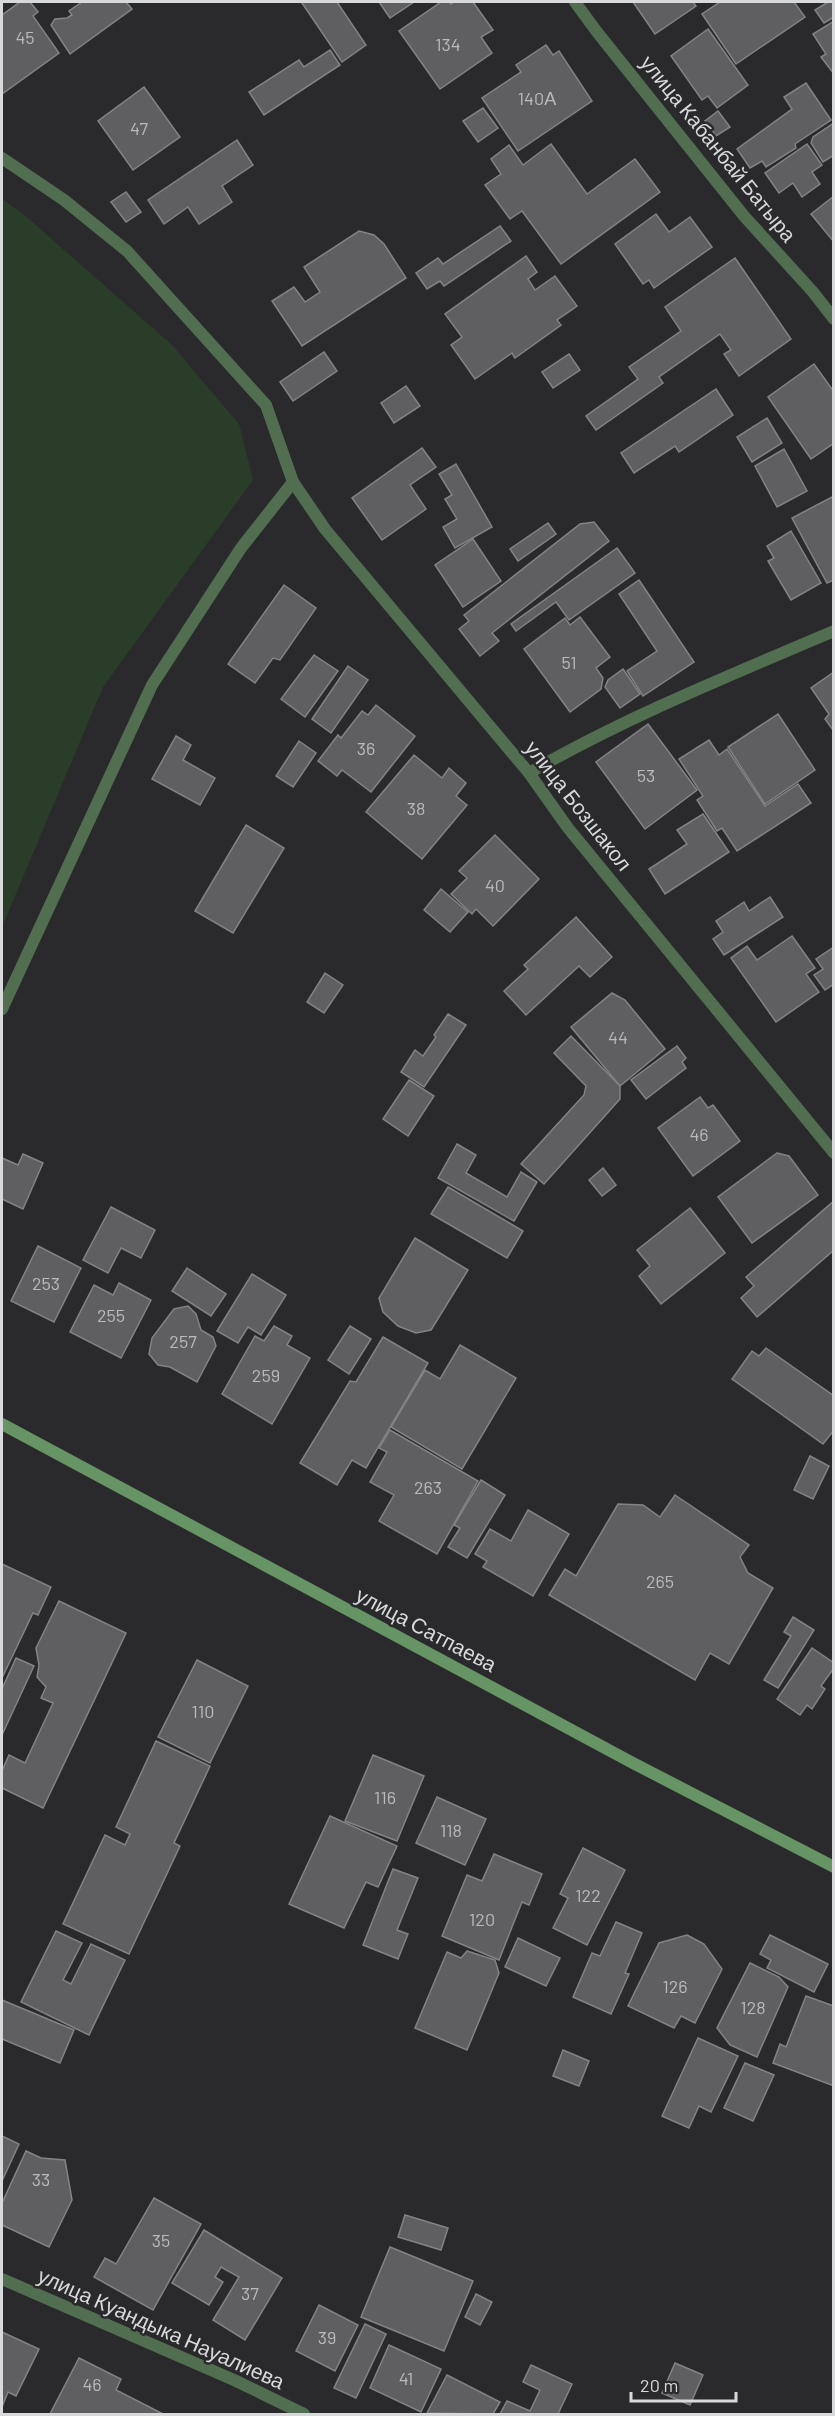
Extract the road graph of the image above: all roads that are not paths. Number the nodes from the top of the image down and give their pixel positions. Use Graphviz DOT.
graph roads {
  1 [pos="575,2"];
  2 [pos="2,158"];
  3 [pos="834,319"];
  4 [pos="293,482"];
  5 [pos="834,631"];
  6 [pos="529,773"];
  7 [pos="2,1009"];
  8 [pos="834,1154"];
  9 [pos="2,1424"];
  10 [pos="834,1867"];
  11 [pos="2,2279"];
  12 [pos="304,2415"];
  1 -- 3 [label="street, улица Кабанбай Батыра"];
  2 -- 4 [label="street, улица Бозшакол"];
  4 -- 6 [label="street, улица Бозшакол"];
  4 -- 7 [label="street"];
  5 -- 6 [label="street"];
  6 -- 8 [label="street, улица Бозшакол"];
  9 -- 10 [label="street, улица Сатпаева"];
  11 -- 12 [label="street, улица Куандыка Науалиева"];
}
